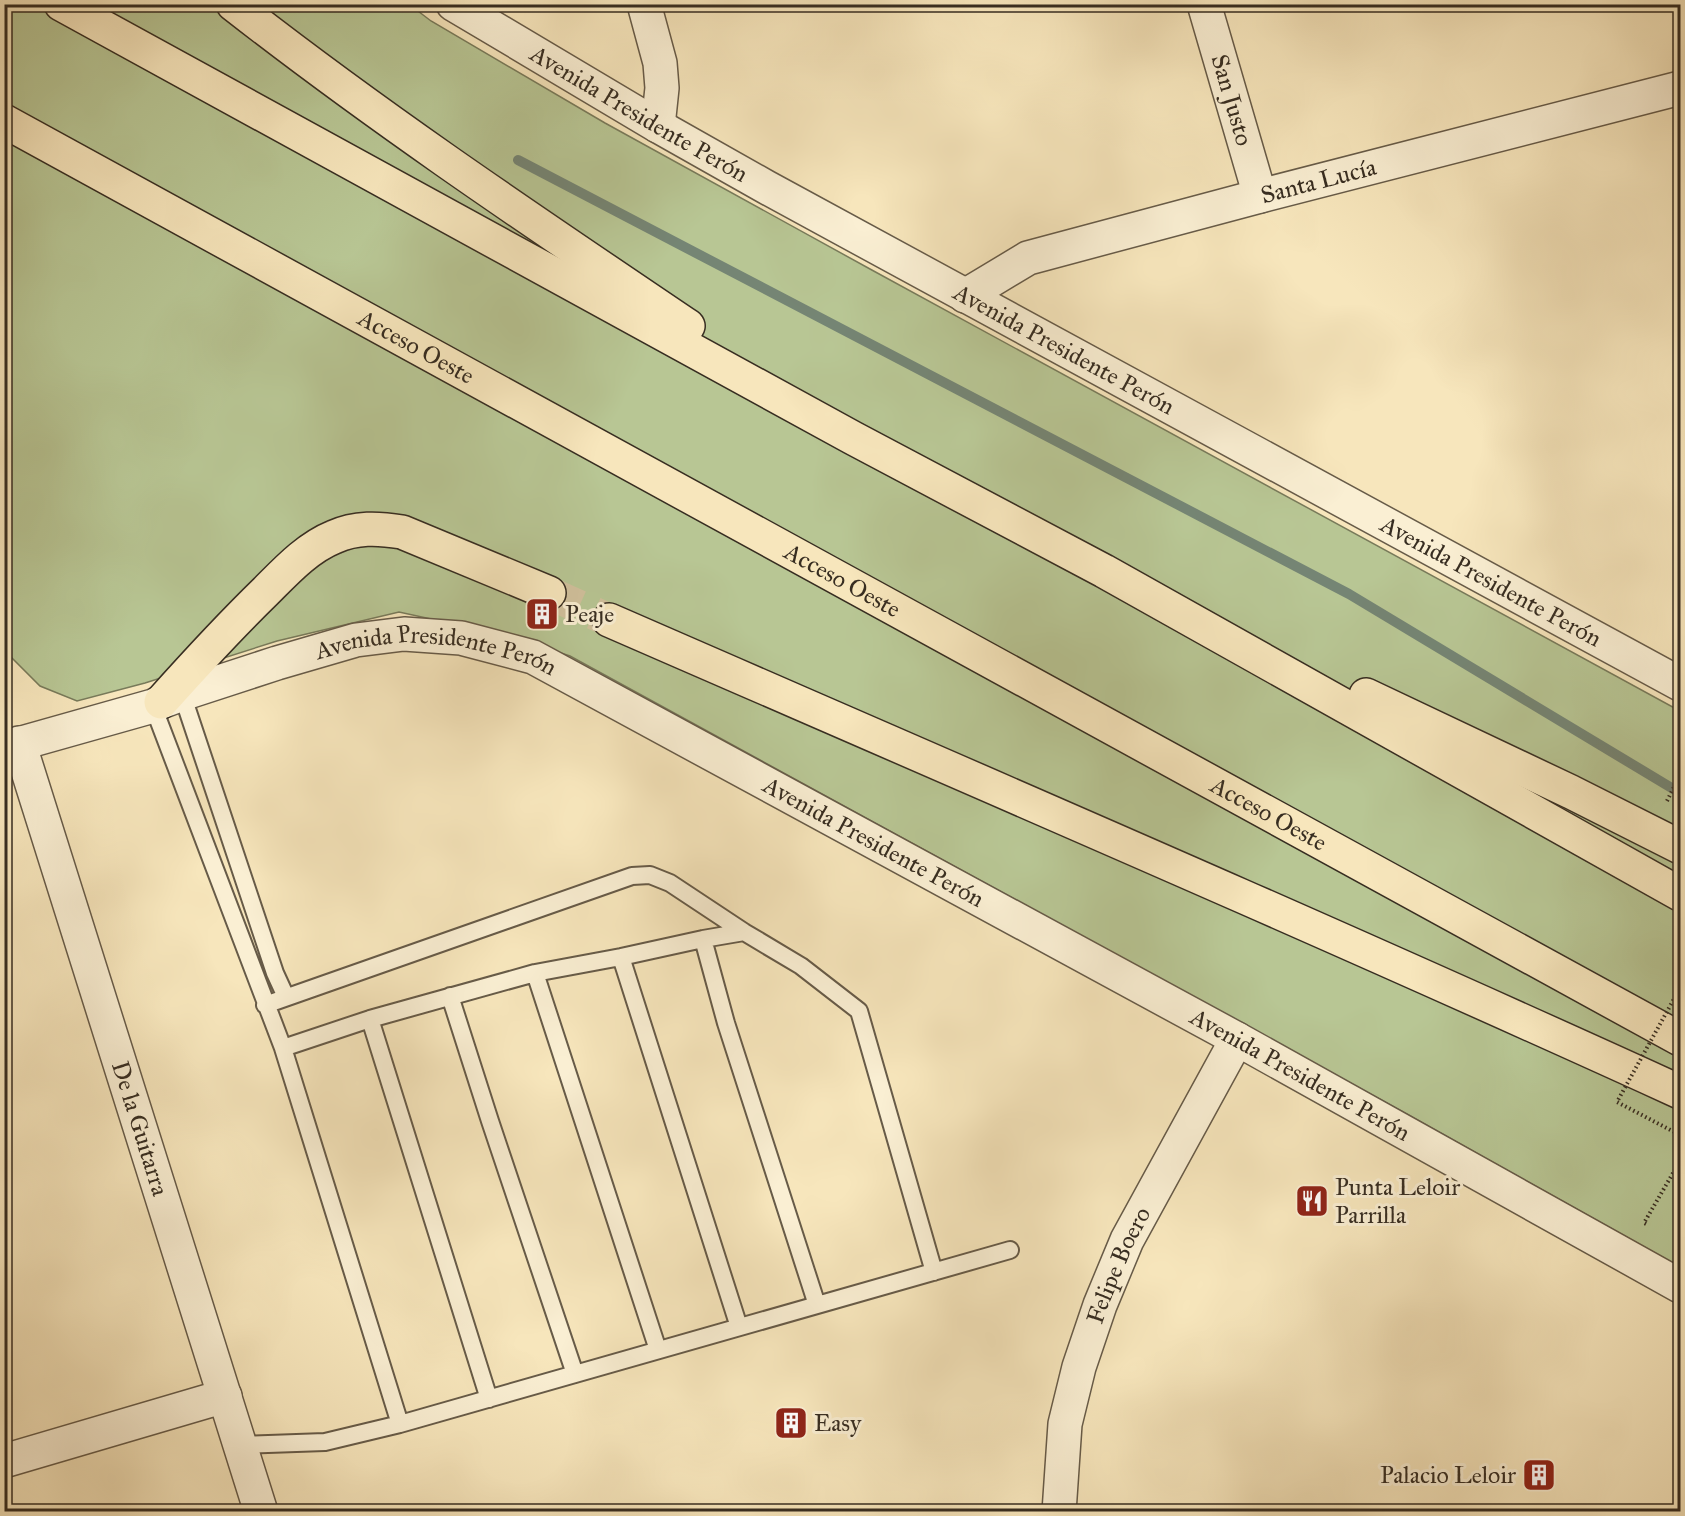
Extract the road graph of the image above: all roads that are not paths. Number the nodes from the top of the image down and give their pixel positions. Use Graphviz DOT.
graph roads {
  1 [pos="61,4"];
  2 [pos="233,4"];
  3 [pos="453,4"];
  4 [pos="644,4"];
  5 [pos="1204,4"];
  6 [pos="1680,88"];
  7 [pos="4,121"];
  8 [pos="658,126"];
  9 [pos="1260,196"];
  10 [pos="965,296"];
  11 [pos="853,438"];
  12 [pos="1104,571"];
  13 [pos="549,593"];
  14 [pos="609,620"];
  15 [pos="1680,684"];
  16 [pos="165,701"];
  17 [pos="9,737"];
  18 [pos="1680,847"];
  19 [pos="1680,894"];
  20 [pos="744,932"];
  21 [pos="703,939"];
  22 [pos="621,957"];
  23 [pos="535,973"];
  24 [pos="450,996"];
  25 [pos="286,997"];
  26 [pos="265,1005"];
  27 [pos="370,1019"];
  28 [pos="1237,1039"];
  29 [pos="1680,1039"];
  30 [pos="283,1048"];
  31 [pos="1680,1092"];
  32 [pos="1010,1250"];
  33 [pos="934,1272"];
  34 [pos="1680,1287"];
  35 [pos="817,1305"];
  36 [pos="739,1327"];
  37 [pos="658,1350"];
  38 [pos="575,1374"];
  39 [pos="225,1396"];
  40 [pos="489,1399"];
  41 [pos="400,1424"];
  42 [pos="241,1445"];
  43 [pos="4,1461"];
  44 [pos="261,1512"];
  45 [pos="1059,1512"];
  1 -- 11 [label="highway"];
  2 -- 11 [label="highway"];
  3 -- 8 [label="street, Avenida Presidente Perón"];
  4 -- 8 [label="street"];
  5 -- 9 [label="street, San Justo"];
  6 -- 9 [label="street, Santa Lucía"];
  7 -- 29 [label="highway, Acceso Oeste"];
  8 -- 10 [label="street, Avenida Presidente Perón"];
  9 -- 10 [label="street, Santa Lucía"];
  10 -- 15 [label="street, Avenida Presidente Perón"];
  11 -- 12 [label="highway"];
  12 -- 18 [label="highway"];
  12 -- 19 [label="highway"];
  13 -- 16 [label="highway"];
  14 -- 31 [label="highway"];
  16 -- 17 [label="street, Avenida Presidente Perón"];
  16 -- 25 [label="lane"];
  16 -- 26 [label="lane"];
  16 -- 28 [label="street, Avenida Presidente Perón"];
  17 -- 39 [label="street, De la Guitarra"];
  20 -- 21 [label="lane"];
  20 -- 25 [label="lane"];
  20 -- 33 [label="lane"];
  21 -- 22 [label="lane"];
  21 -- 35 [label="lane"];
  22 -- 23 [label="lane"];
  22 -- 36 [label="lane"];
  23 -- 24 [label="lane"];
  23 -- 37 [label="lane"];
  24 -- 27 [label="lane"];
  24 -- 38 [label="lane"];
  25 -- 26 [label="lane"];
  26 -- 30 [label="lane"];
  27 -- 30 [label="lane"];
  27 -- 40 [label="lane"];
  28 -- 34 [label="street, Avenida Presidente Perón"];
  28 -- 45 [label="street, Felipe Boero"];
  30 -- 41 [label="lane"];
  32 -- 33 [label="lane"];
  33 -- 35 [label="lane"];
  35 -- 36 [label="lane"];
  36 -- 37 [label="lane"];
  37 -- 38 [label="lane"];
  38 -- 40 [label="lane"];
  39 -- 42 [label="street, De la Guitarra"];
  39 -- 43 [label="street"];
  40 -- 41 [label="lane"];
  41 -- 42 [label="lane"];
  42 -- 44 [label="street, De la Guitarra"];
}
